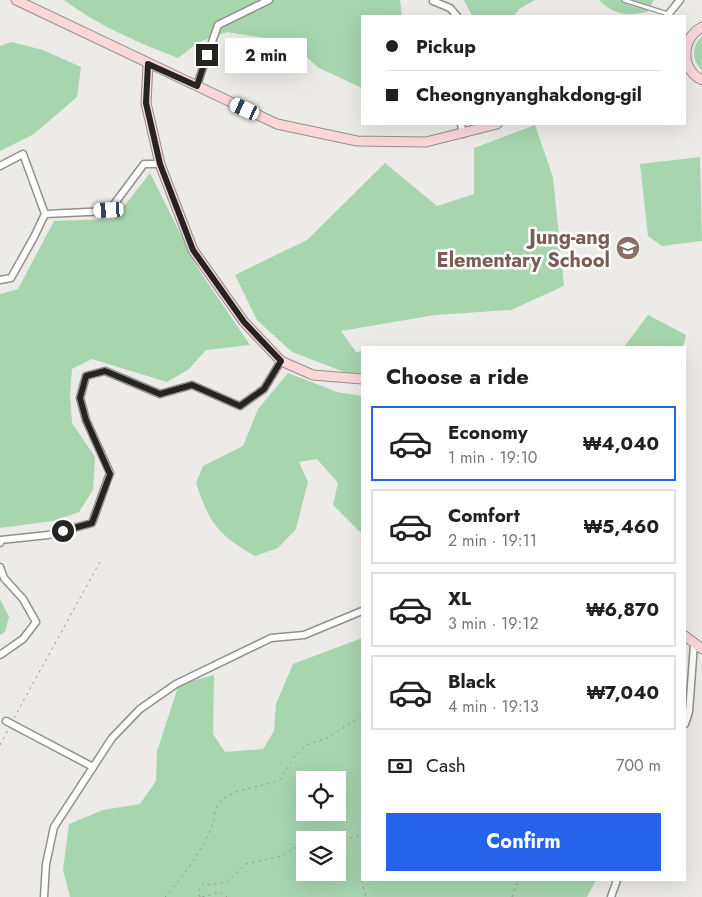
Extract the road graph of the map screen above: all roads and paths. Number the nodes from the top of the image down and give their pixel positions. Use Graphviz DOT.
graph roads {
  1 [pos="16,0"];
  2 [pos="268,0"];
  3 [pos="624,0"];
  4 [pos="680,0"];
  5 [pos="433,2"];
  6 [pos="456,15"];
  7 [pos="668,15"];
  8 [pos="702,27"];
  9 [pos="686,47"];
  10 [pos="148,64"];
  11 [pos="687,68"];
  12 [pos="702,80"];
  13 [pos="197,86"];
  14 [pos="461,125"];
  15 [pos="494,125"];
  16 [pos="463,134"];
  17 [pos="160,164"];
  18 [pos="0,166"];
  19 [pos="45,214"];
  20 [pos="0,280"];
  21 [pos="281,361"];
  22 [pos="361,379"];
  23 [pos="0,543"];
  24 [pos="102,558"];
  25 [pos="0,567"];
  26 [pos="361,611"];
  27 [pos="686,637"];
  28 [pos="698,647"];
  29 [pos="0,655"];
  30 [pos="361,717"];
  31 [pos="686,721"];
  32 [pos="9,722"];
  33 [pos="0,745"];
  34 [pos="93,767"];
  35 [pos="361,835"];
  36 [pos="346,839"];
  37 [pos="296,847"];
  38 [pos="362,881"];
  39 [pos="518,881"];
  40 [pos="617,881"];
  41 [pos="44,897"];
  42 [pos="165,897"];
  43 [pos="201,897"];
  44 [pos="227,897"];
  45 [pos="366,897"];
  46 [pos="512,897"];
  47 [pos="610,897"];
  1 -- 10 [label="street"];
  2 -- 13 [label="street"];
  3 -- 7 [label="lane"];
  4 -- 7 [label="street"];
  5 -- 6 [label="street"];
  8 -- 9 [label="street"];
  10 -- 13 [label="street"];
  10 -- 17 [label="street"];
  11 -- 12 [label="street"];
  13 -- 16 [label="street"];
  14 -- 16 [label="street"];
  15 -- 16 [label="street"];
  17 -- 19 [label="street"];
  17 -- 21 [label="street"];
  18 -- 19 [label="street"];
  19 -- 20 [label="street"];
  21 -- 22 [label="street"];
  21 -- 23 [label="street"];
  24 -- 32 [label="path"];
  25 -- 29 [label="street"];
  26 -- 34 [label="street"];
  27 -- 28 [label="street"];
  28 -- 31 [label="street"];
  30 -- 42 [label="path"];
  32 -- 33 [label="path"];
  32 -- 34 [label="street"];
  34 -- 41 [label="street"];
  35 -- 36 [label="path"];
  37 -- 43 [label="path"];
  38 -- 45 [label="path"];
  39 -- 46 [label="path"];
  40 -- 47 [label="street"];
  43 -- 44 [label="path"];
}
